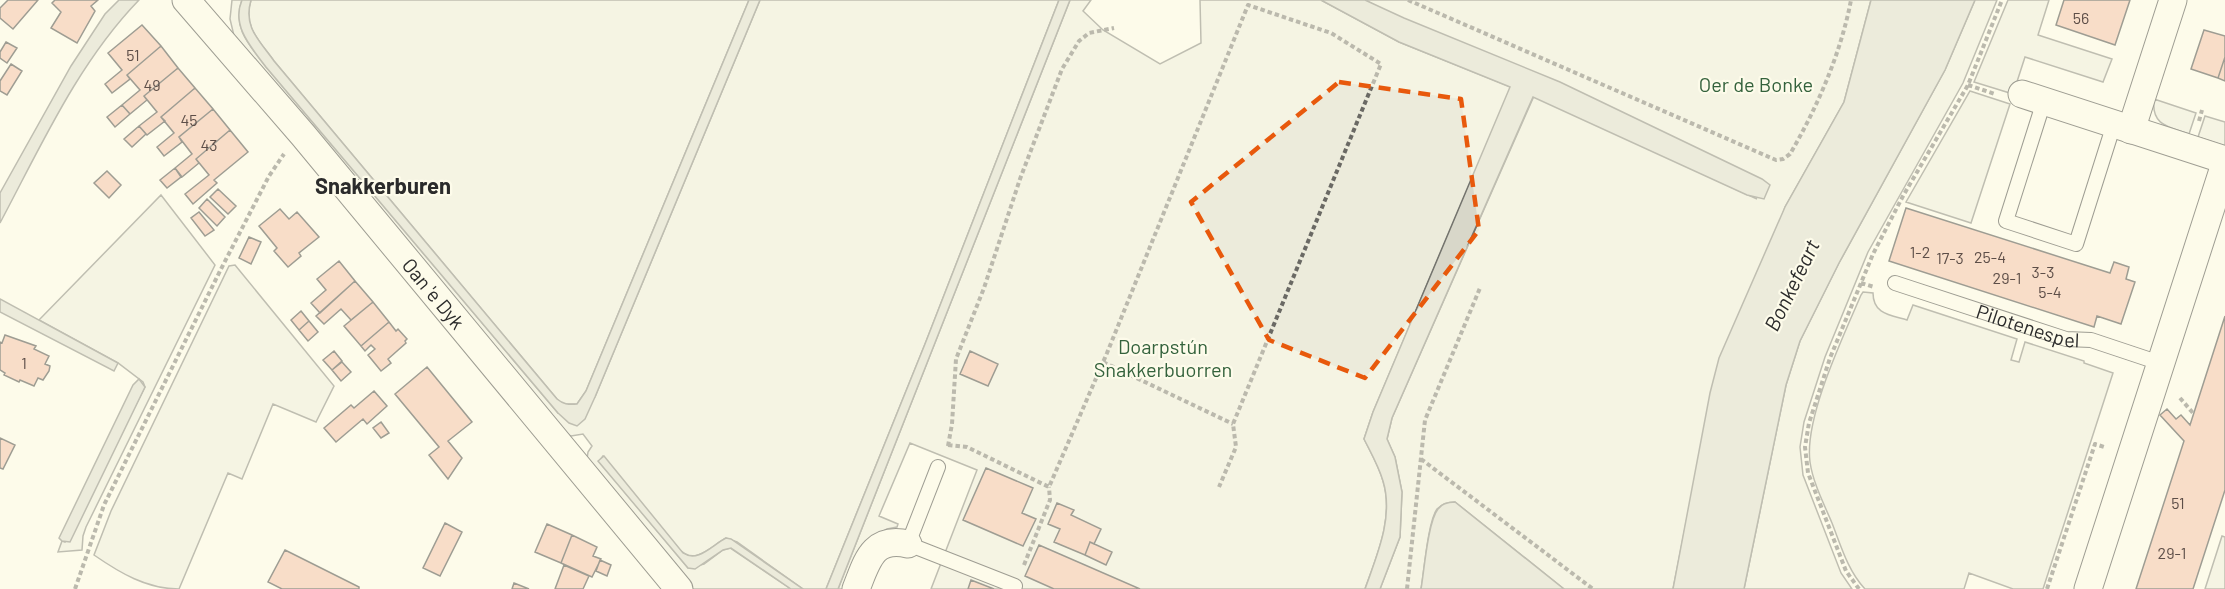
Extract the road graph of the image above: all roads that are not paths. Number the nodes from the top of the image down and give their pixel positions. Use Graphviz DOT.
graph roads {
  1 [pos="2173,0"];
  2 [pos="202,5"];
  3 [pos="2033,97"];
  4 [pos="2123,127"];
  5 [pos="2225,162"];
  6 [pos="1895,283"];
  7 [pos="2160,363"];
  8 [pos="938,467"];
  9 [pos="908,544"];
  10 [pos="1015,586"];
  11 [pos="679,589"];
  12 [pos="856,589"];
  13 [pos="2088,589"];
  1 -- 4 [label="street"];
  2 -- 11 [label="street, Oan 'e Dyk"];
  3 -- 4 [label="street"];
  3 -- 4 [label="lane"];
  4 -- 5 [label="street"];
  5 -- 7 [label="street"];
  6 -- 7 [label="lane, Pilotenespel"];
  7 -- 13 [label="street"];
  8 -- 9 [label="lane"];
  9 -- 10 [label="lane"];
  9 -- 12 [label="street"];
}
